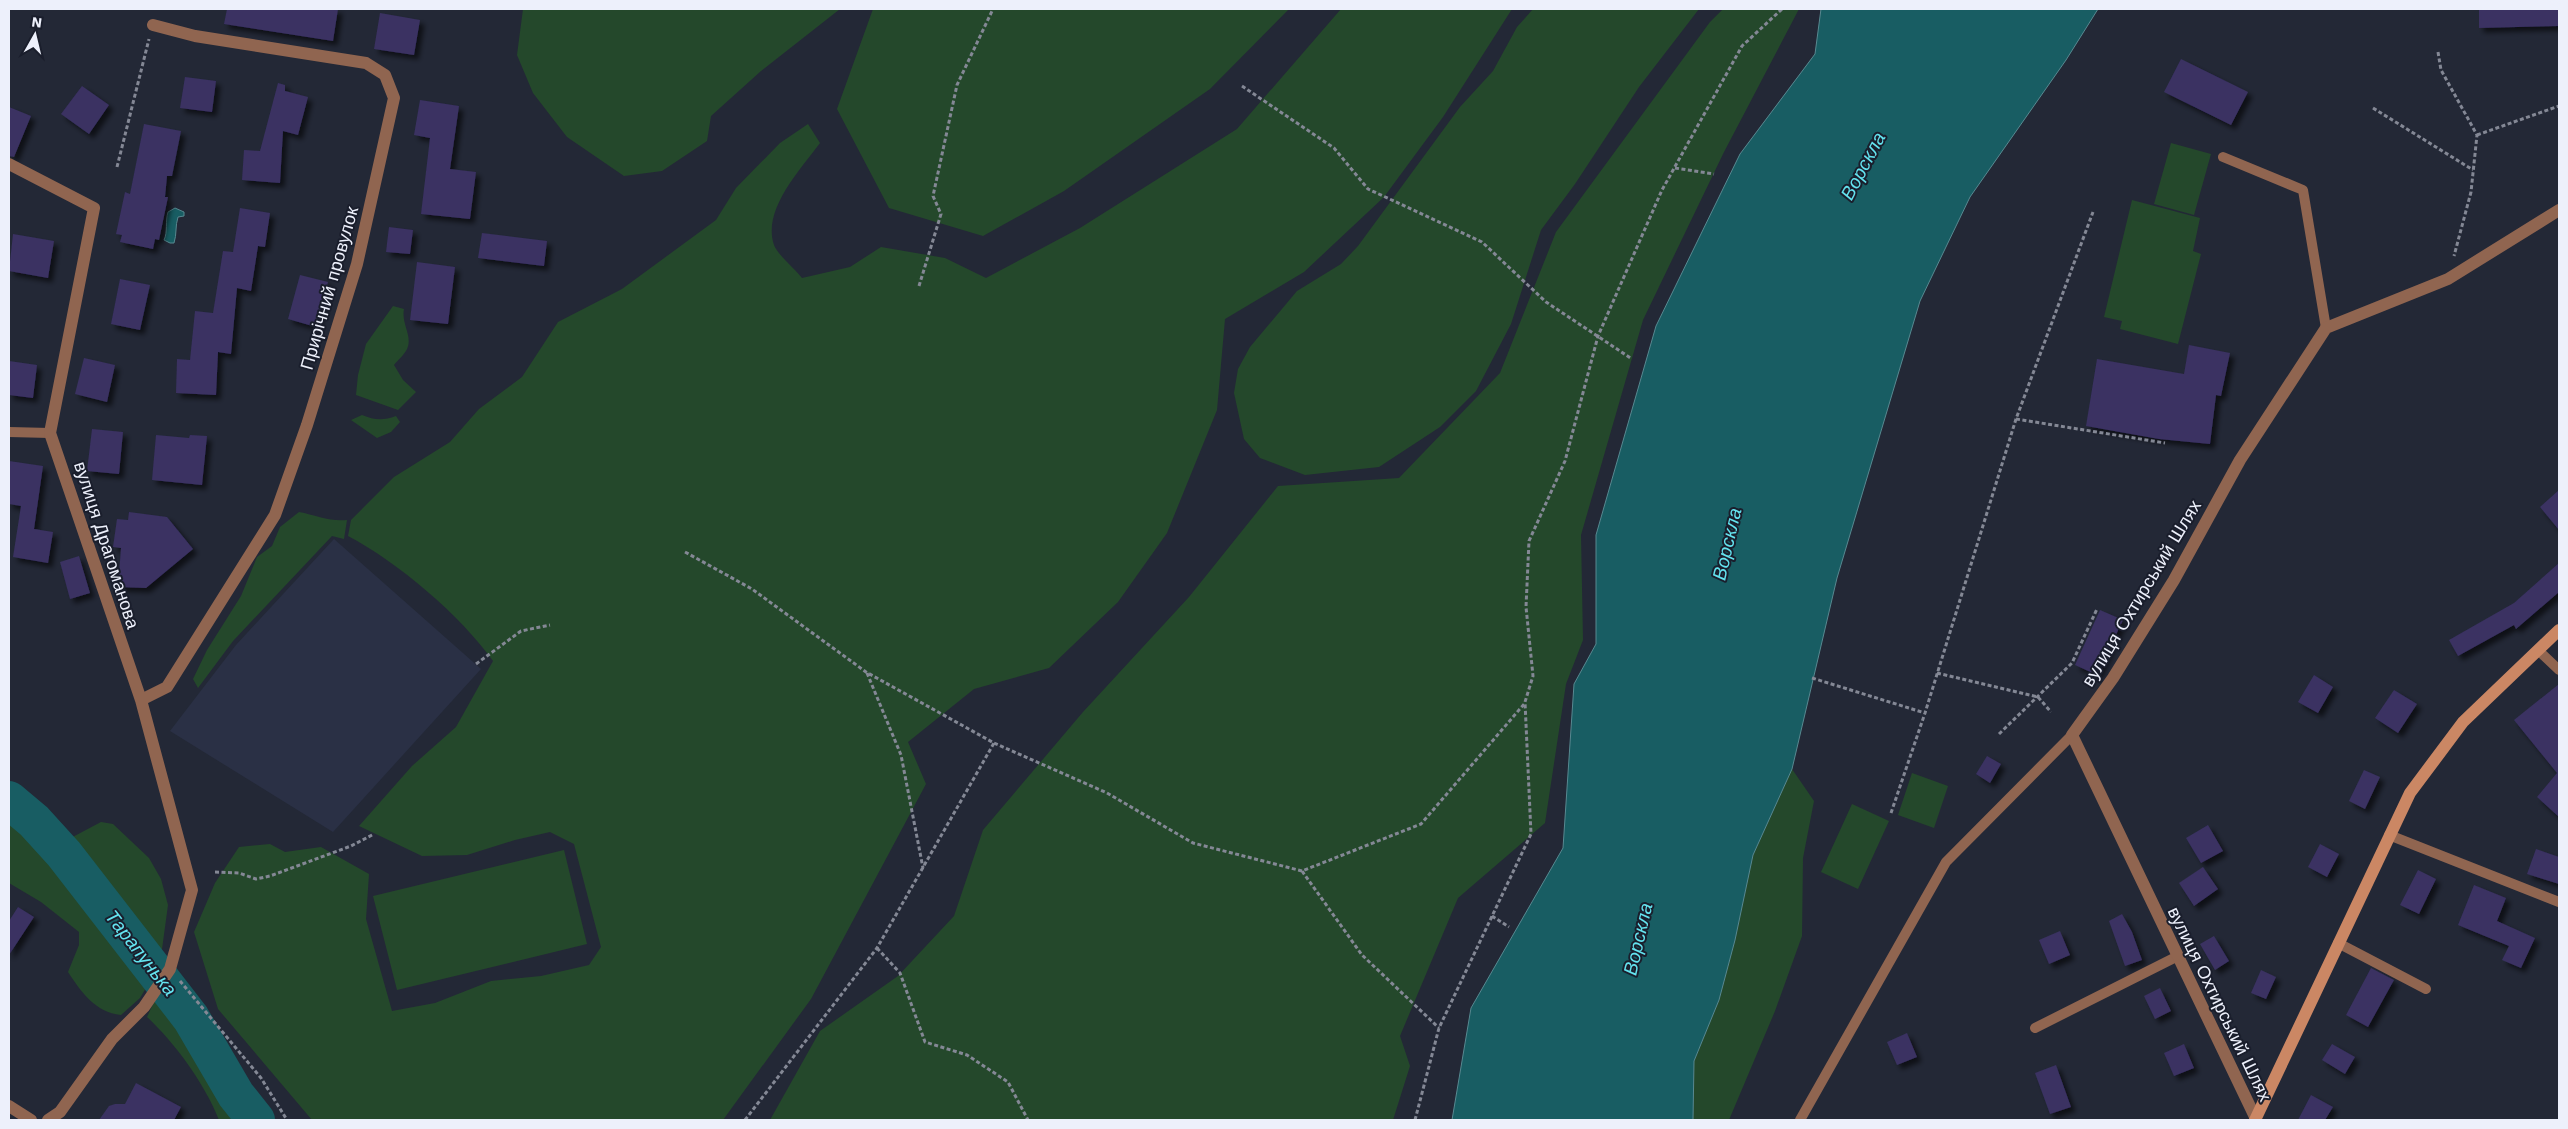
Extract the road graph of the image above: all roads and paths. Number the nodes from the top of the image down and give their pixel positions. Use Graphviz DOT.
graph roads {
  1 [pos="993,9"];
  2 [pos="1782,9"];
  3 [pos="153,25"];
  4 [pos="2438,52"];
  5 [pos="1242,86"];
  6 [pos="2559,106"];
  7 [pos="2373,108"];
  8 [pos="2477,135"];
  9 [pos="2223,158"];
  10 [pos="9,164"];
  11 [pos="117,167"];
  12 [pos="1674,168"];
  13 [pos="2474,170"];
  14 [pos="1714,174"];
  15 [pos="2559,210"];
  16 [pos="2092,212"];
  17 [pos="2448,278"];
  18 [pos="920,286"];
  19 [pos="2326,328"];
  20 [pos="1598,336"];
  21 [pos="1632,359"];
  22 [pos="2016,419"];
  23 [pos="9,432"];
  24 [pos="50,433"];
  25 [pos="2165,443"];
  26 [pos="686,552"];
  27 [pos="2097,609"];
  28 [pos="550,625"];
  29 [pos="2559,630"];
  30 [pos="2538,650"];
  31 [pos="476,664"];
  32 [pos="2559,670"];
  33 [pos="866,672"];
  34 [pos="1937,673"];
  35 [pos="1812,678"];
  36 [pos="2038,697"];
  37 [pos="141,700"];
  38 [pos="1525,702"];
  39 [pos="2051,712"];
  40 [pos="1925,713"];
  41 [pos="1999,734"];
  42 [pos="2072,735"];
  43 [pos="994,743"];
  44 [pos="1891,813"];
  45 [pos="374,834"];
  46 [pos="2389,835"];
  47 [pos="923,868"];
  48 [pos="1302,871"];
  49 [pos="215,872"];
  50 [pos="2559,902"];
  51 [pos="1492,916"];
  52 [pos="1509,927"];
  53 [pos="2338,943"];
  54 [pos="877,948"];
  55 [pos="2178,956"];
  56 [pos="170,969"];
  57 [pos="2426,989"];
  58 [pos="1439,1028"];
  59 [pos="2035,1028"];
  60 [pos="9,1106"];
  61 [pos="31,1120"];
  62 [pos="48,1120"];
  63 [pos="287,1120"];
  64 [pos="745,1120"];
  65 [pos="1028,1120"];
  66 [pos="1415,1120"];
  67 [pos="1800,1120"];
  68 [pos="2255,1120"];
  1 -- 18 [label="path"];
  2 -- 12 [label="path"];
  3 -- 11 [label="path"];
  3 -- 37 [label="street, Прирічний провулок"];
  4 -- 8 [label="path"];
  5 -- 20 [label="path"];
  6 -- 8 [label="path"];
  7 -- 13 [label="path"];
  8 -- 13 [label="path"];
  9 -- 19 [label="lane"];
  10 -- 24 [label="street, вулиця Драгоманова"];
  12 -- 14 [label="path"];
  12 -- 20 [label="path"];
  13 -- 17 [label="path"];
  15 -- 17 [label="street"];
  16 -- 22 [label="path"];
  17 -- 19 [label="street"];
  19 -- 42 [label="street, вулиця Охтирський Шлях"];
  20 -- 21 [label="path"];
  20 -- 38 [label="path"];
  22 -- 25 [label="path"];
  22 -- 34 [label="path"];
  23 -- 24 [label="lane"];
  24 -- 37 [label="street, вулиця Драгоманова"];
  26 -- 33 [label="path"];
  27 -- 36 [label="path"];
  28 -- 31 [label="path"];
  29 -- 30 [label="main road, вулиця Охтирський Шлях"];
  30 -- 32 [label="lane"];
  30 -- 46 [label="main road, вулиця Охтирський Шлях"];
  33 -- 43 [label="path"];
  33 -- 47 [label="path"];
  34 -- 36 [label="path"];
  34 -- 40 [label="path"];
  35 -- 40 [label="path"];
  36 -- 39 [label="path"];
  36 -- 41 [label="path"];
  37 -- 56 [label="street, вулиця Драгоманова"];
  38 -- 48 [label="path"];
  38 -- 51 [label="path"];
  40 -- 44 [label="path"];
  42 -- 55 [label="street, вулиця Охтирський Шлях"];
  42 -- 67 [label="lane"];
  43 -- 47 [label="path"];
  43 -- 48 [label="path"];
  45 -- 49 [label="path"];
  46 -- 50 [label="lane"];
  46 -- 53 [label="main road, вулиця Охтирський Шлях"];
  47 -- 54 [label="path"];
  48 -- 58 [label="path"];
  51 -- 52 [label="path"];
  51 -- 58 [label="path"];
  53 -- 57 [label="lane"];
  53 -- 68 [label="main road, вулиця Охтирський Шлях"];
  54 -- 64 [label="path"];
  54 -- 65 [label="path"];
  55 -- 59 [label="lane"];
  55 -- 68 [label="street, вулиця Охтирський Шлях"];
  56 -- 62 [label="street"];
  56 -- 63 [label="path"];
  58 -- 66 [label="path"];
  60 -- 61 [label="street"];
}
